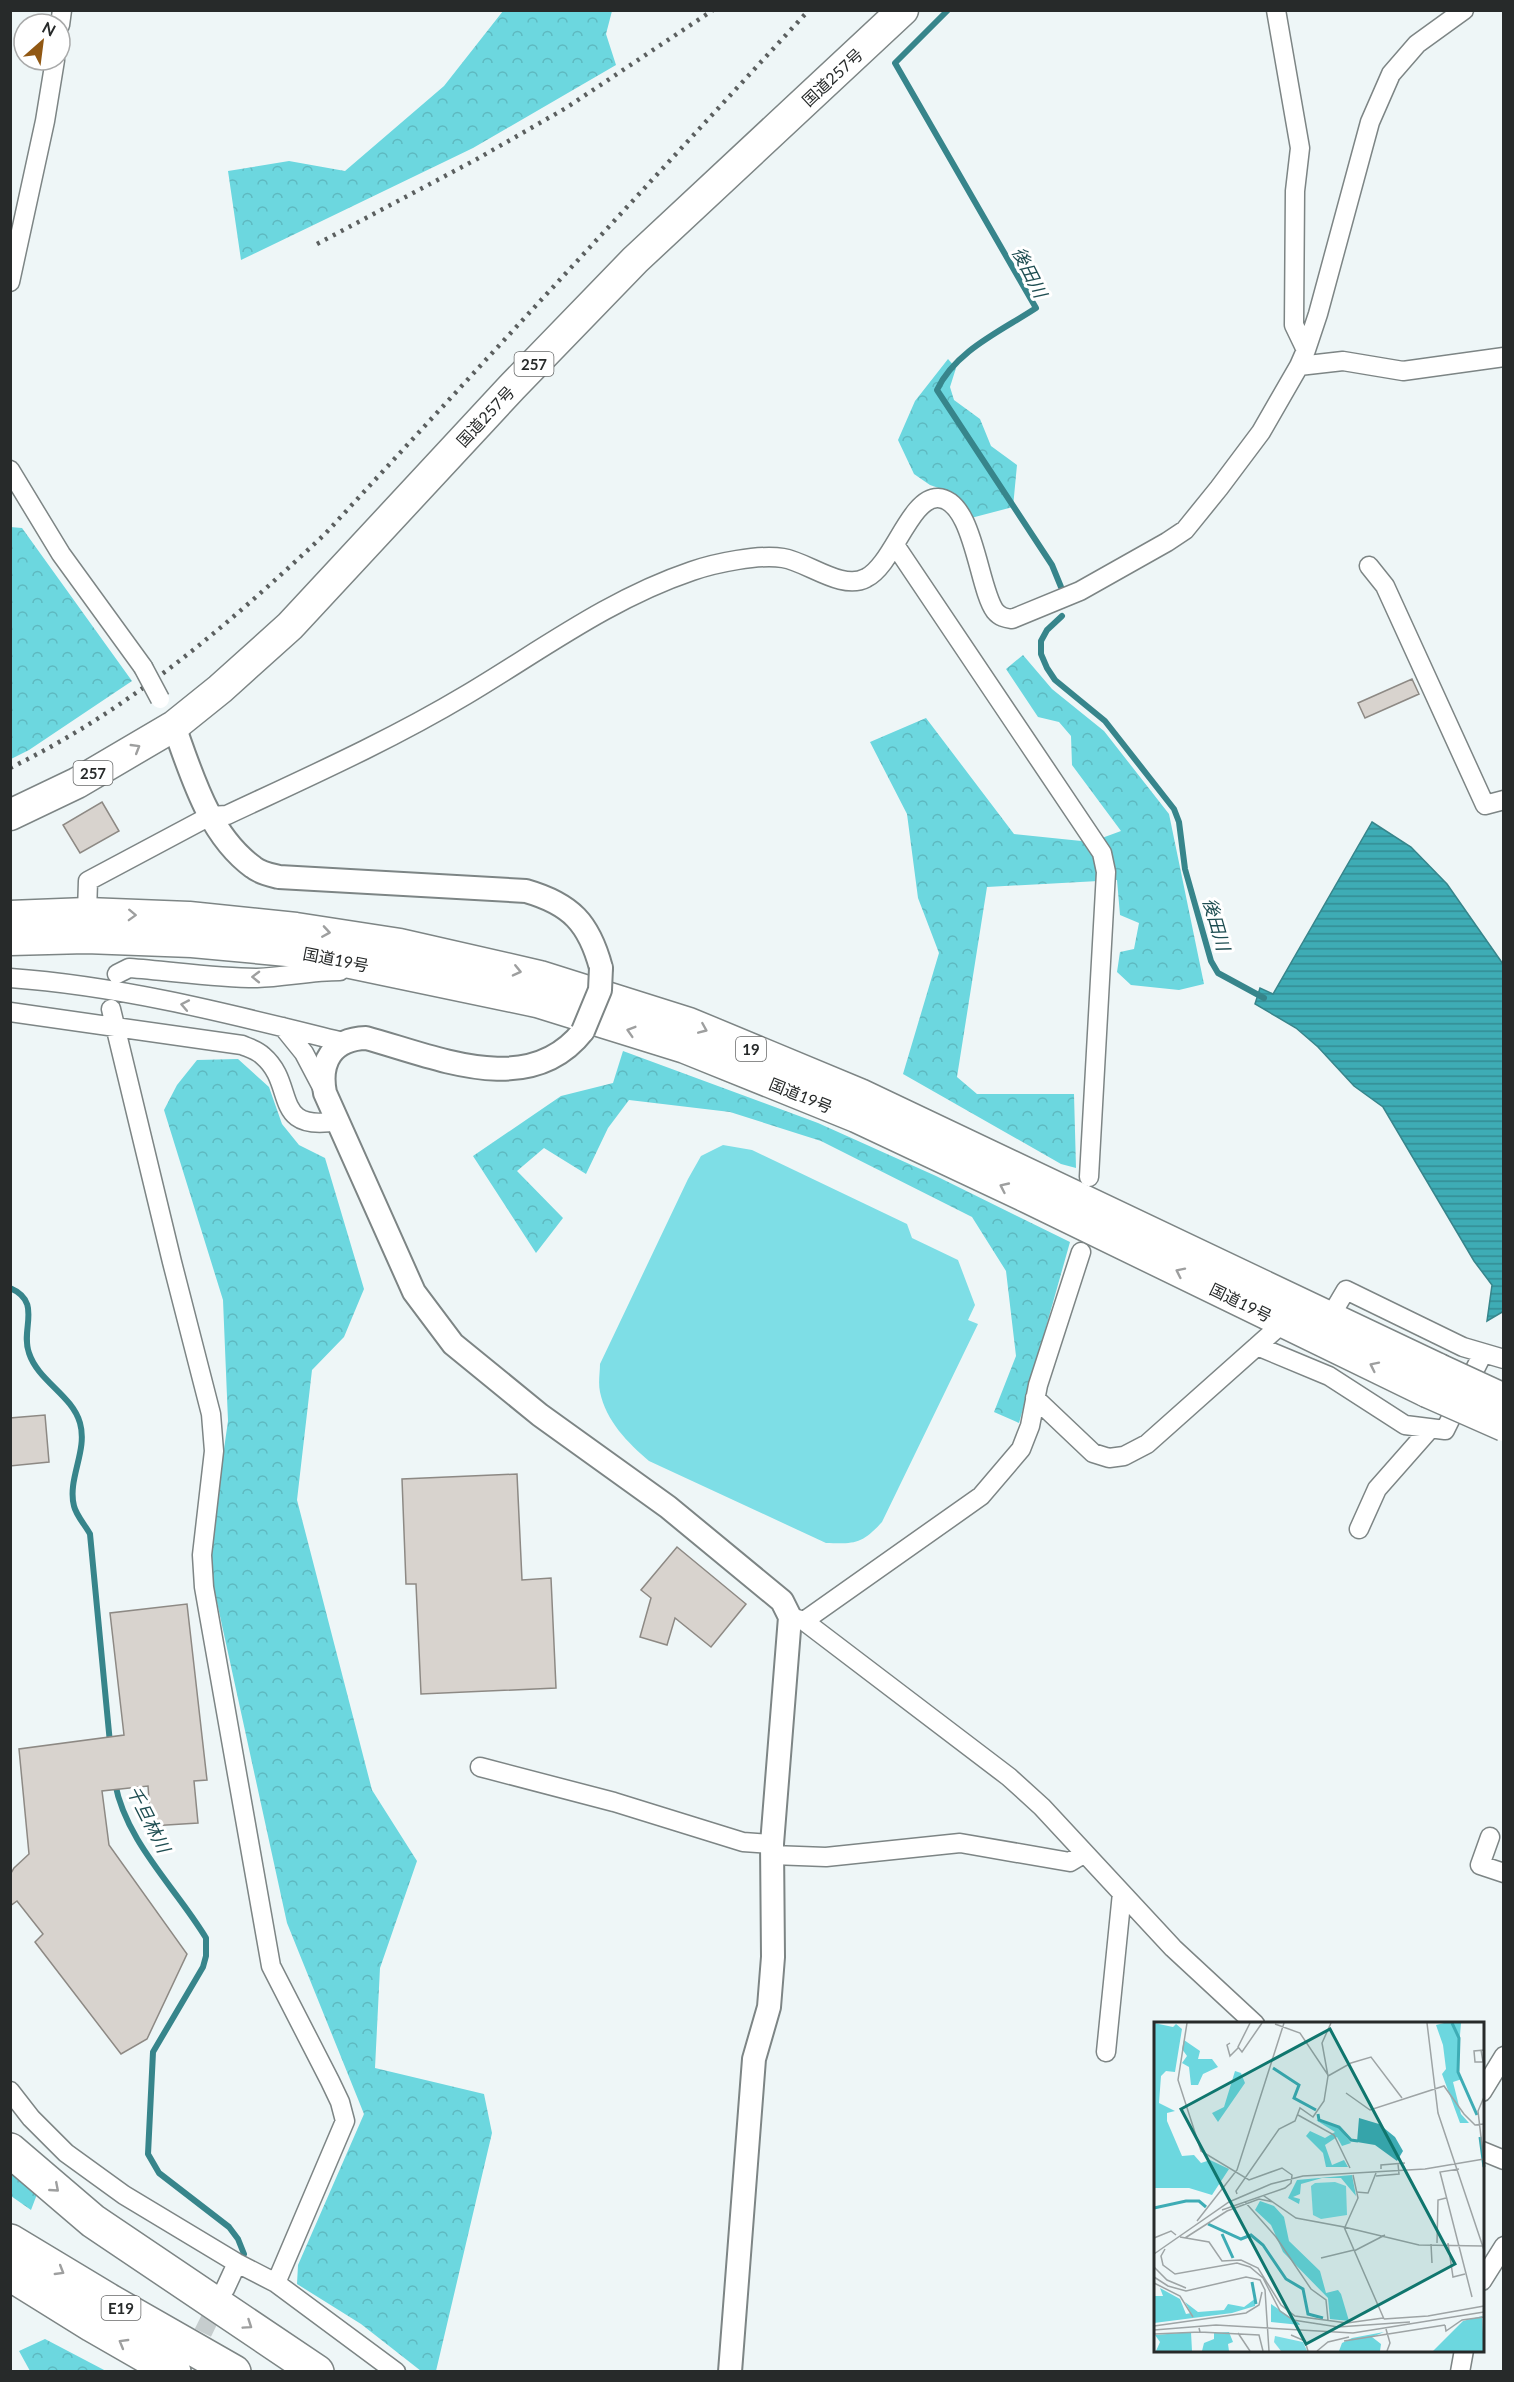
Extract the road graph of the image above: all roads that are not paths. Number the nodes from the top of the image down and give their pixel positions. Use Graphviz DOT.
graph roads {
  1 [pos="903,10"];
  2 [pos="1276,10"];
  3 [pos="1464,10"];
  4 [pos="53,72"];
  5 [pos="10,282"];
  6 [pos="1503,357"];
  7 [pos="1302,358"];
  8 [pos="10,470"];
  9 [pos="895,545"];
  10 [pos="1369,566"];
  11 [pos="174,726"];
  12 [pos="1503,801"];
  13 [pos="10,815"];
  14 [pos="210,816"];
  15 [pos="87,913"];
  16 [pos="10,915"];
  17 [pos="10,940"];
  18 [pos="399,971"];
  19 [pos="117,974"];
  20 [pos="10,978"];
  21 [pos="111,1009"];
  22 [pos="11,1011"];
  23 [pos="114,1027"];
  24 [pos="283,1027"];
  25 [pos="343,1042"];
  26 [pos="325,1094"];
  27 [pos="338,1122"];
  28 [pos="1089,1177"];
  29 [pos="1081,1252"];
  30 [pos="1330,1317"];
  31 [pos="1284,1322"];
  32 [pos="1257,1346"];
  33 [pos="1483,1353"];
  34 [pos="1503,1359"];
  35 [pos="1433,1380"];
  36 [pos="1035,1398"];
  37 [pos="1503,1399"];
  38 [pos="1503,1426"];
  39 [pos="1429,1430"];
  40 [pos="1359,1529"];
  41 [pos="797,1619"];
  42 [pos="480,1767"];
  43 [pos="1490,1837"];
  44 [pos="772,1850"];
  45 [pos="1085,1853"];
  46 [pos="1503,1873"];
  47 [pos="1122,1893"];
  48 [pos="1253,2022"];
  49 [pos="1106,2052"];
  50 [pos="1503,2056"];
  51 [pos="1484,2089"];
  52 [pos="10,2091"];
  53 [pos="10,2150"];
  54 [pos="1484,2152"];
  55 [pos="1503,2160"];
  56 [pos="10,2241"];
  57 [pos="1503,2246"];
  58 [pos="237,2263"];
  59 [pos="10,2274"];
  60 [pos="1484,2278"];
  61 [pos="276,2283"];
  62 [pos="225,2289"];
  63 [pos="1464,2352"];
  64 [pos="174,2372"];
  65 [pos="234,2372"];
  66 [pos="317,2372"];
  67 [pos="396,2372"];
  68 [pos="730,2372"];
  69 [pos="1460,2372"];
  1 -- 11 [label="highway, 国道257号 / 257"];
  2 -- 7 [label="street"];
  3 -- 7 [label="street"];
  4 -- 5 [label="street"];
  6 -- 7 [label="street"];
  7 -- 9 [label="street"];
  8 -- 11 [label="street, bridge"];
  9 -- 14 [label="street"];
  9 -- 28 [label="street"];
  10 -- 12 [label="street"];
  13 -- 11 [label="highway, 257, one-way"];
  11 -- 14 [label="street"];
  14 -- 15 [label="street"];
  14 -- 25 [label="street, bridge"];
  15 -- 16 [label="highway, 国道19号 / 19"];
  15 -- 30 [label="highway, 国道19号 / 19, one-way"];
  17 -- 18 [label="highway, 国道19号 / 19"];
  18 -- 19 [label="street, one-way"];
  31 -- 18 [label="highway, 国道19号 / 19, one-way"];
  24 -- 20 [label="street, one-way"];
  21 -- 23 [label="street"];
  22 -- 23 [label="street"];
  23 -- 27 [label="street"];
  23 -- 61 [label="street"];
  24 -- 25 [label="street"];
  24 -- 26 [label="street"];
  25 -- 26 [label="street"];
  26 -- 27 [label="street"];
  27 -- 41 [label="street"];
  29 -- 36 [label="street"];
  30 -- 33 [label="street"];
  30 -- 35 [label="highway, 国道19号 / 19"];
  31 -- 32 [label="street"];
  35 -- 31 [label="highway, 国道19号 / 19, one-way"];
  32 -- 36 [label="street"];
  32 -- 39 [label="street"];
  33 -- 34 [label="street"];
  33 -- 39 [label="street"];
  35 -- 37 [label="highway, 国道19号 / 19, bridge"];
  35 -- 38 [label="highway, 国道19号 / 19, bridge"];
  36 -- 41 [label="street"];
  39 -- 40 [label="street"];
  41 -- 44 [label="street"];
  41 -- 45 [label="street"];
  42 -- 44 [label="street"];
  43 -- 46 [label="street"];
  44 -- 45 [label="street"];
  44 -- 68 [label="street"];
  45 -- 47 [label="street"];
  47 -- 48 [label="street"];
  47 -- 49 [label="street"];
  50 -- 51 [label="street"];
  52 -- 58 [label="street"];
  53 -- 66 [label="highway, one-way"];
  54 -- 55 [label="street"];
  56 -- 65 [label="highway, E19, one-way"];
  57 -- 60 [label="street"];
  58 -- 61 [label="street"];
  58 -- 62 [label="street"];
  64 -- 59 [label="highway, E19, one-way"];
  61 -- 67 [label="street"];
  63 -- 69 [label="street"];
}
